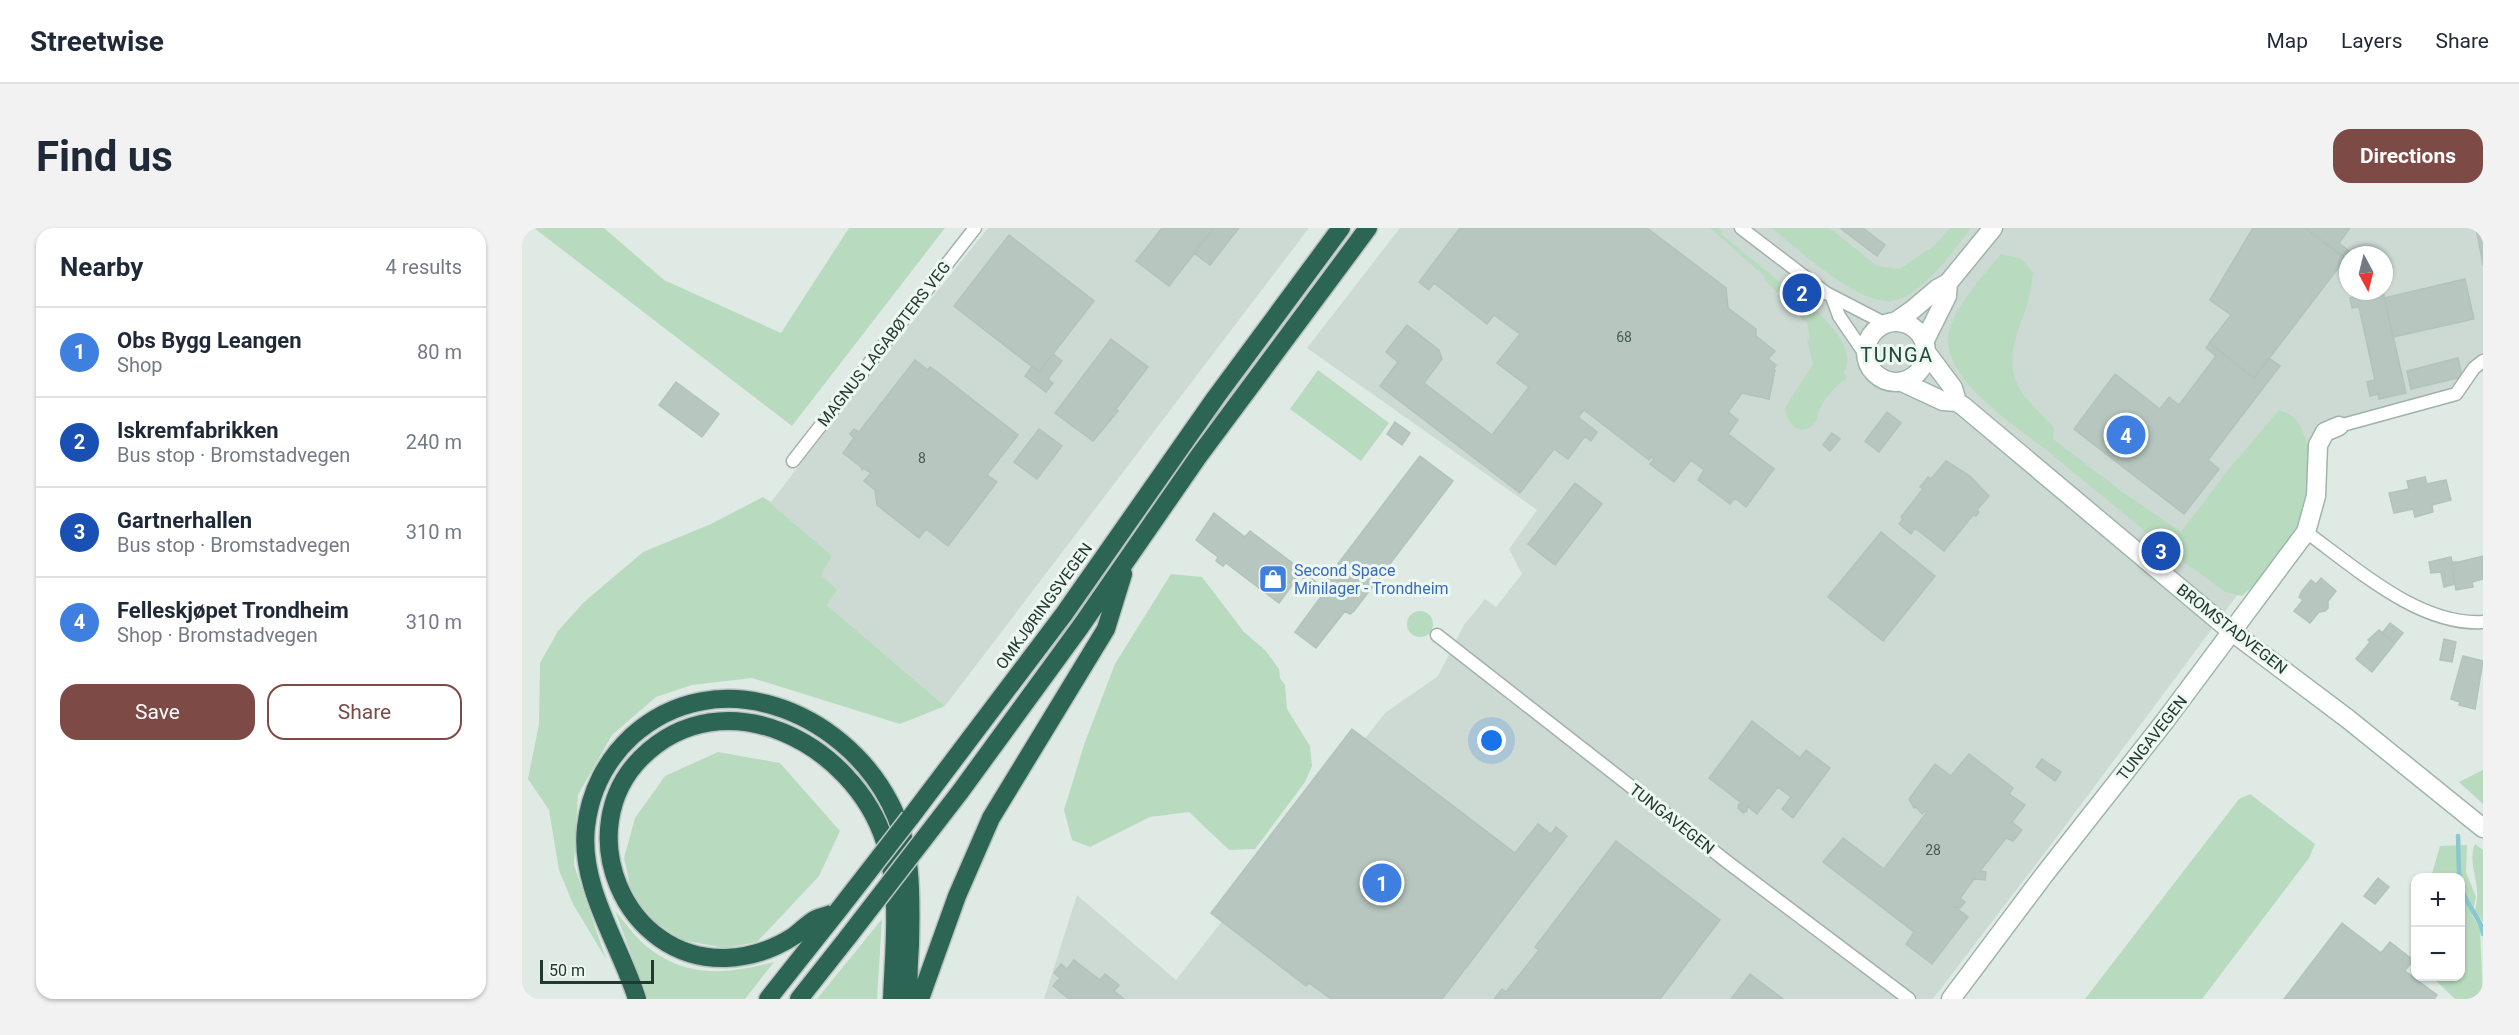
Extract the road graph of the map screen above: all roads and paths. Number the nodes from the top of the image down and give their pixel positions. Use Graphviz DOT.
graph roads {
  1 [pos="975,228"];
  2 [pos="1341,228"];
  3 [pos="1368,228"];
  4 [pos="1741,228"];
  5 [pos="1993,228"];
  6 [pos="1948,283"];
  7 [pos="1832,297"];
  8 [pos="1890,323"];
  9 [pos="1925,347"];
  10 [pos="1866,354"];
  11 [pos="2483,361"];
  12 [pos="1902,382"];
  13 [pos="1957,402"];
  14 [pos="2339,426"];
  15 [pos="792,461"];
  16 [pos="2306,532"];
  17 [pos="1129,555"];
  18 [pos="2483,621"];
  19 [pos="2231,632"];
  20 [pos="1437,635"];
  21 [pos="2483,828"];
  22 [pos="837,912"];
  23 [pos="637,999"];
  24 [pos="768,999"];
  25 [pos="799,999"];
  26 [pos="892,999"];
  27 [pos="909,999"];
  28 [pos="920,999"];
  29 [pos="1909,999"];
  30 [pos="1952,999"];
  1 -- 15 [label="street, MAGNUS LAGABØTERS VEG"];
  2 -- 22 [label="highway, OMKJØRINGSVEGEN, bridge"];
  3 -- 17 [label="highway"];
  4 -- 7 [label="street"];
  5 -- 6 [label="street"];
  6 -- 8 [label="street"];
  6 -- 9 [label="street"];
  7 -- 8 [label="street"];
  7 -- 10 [label="street"];
  8 -- 9 [label="street"];
  8 -- 10 [label="street"];
  9 -- 12 [label="street"];
  9 -- 13 [label="street, BROMSTADVEGEN"];
  10 -- 12 [label="street"];
  11 -- 14 [label="street, TUNGAVEGEN"];
  12 -- 13 [label="street, BROMSTADVEGEN"];
  13 -- 19 [label="street, BROMSTADVEGEN"];
  14 -- 16 [label="street, TUNGAVEGEN"];
  16 -- 18 [label="street"];
  16 -- 19 [label="street, TUNGAVEGEN"];
  17 -- 25 [label="highway, bridge"];
  17 -- 28 [label="highway"];
  19 -- 21 [label="street, BROMSTADVEGEN"];
  19 -- 30 [label="street, TUNGAVEGEN"];
  20 -- 29 [label="street, TUNGAVEGEN"];
  22 -- 24 [label="highway, OMKJØRINGSVEGEN"];
  22 -- 26 [label="highway"];
  23 -- 27 [label="highway"];
}
